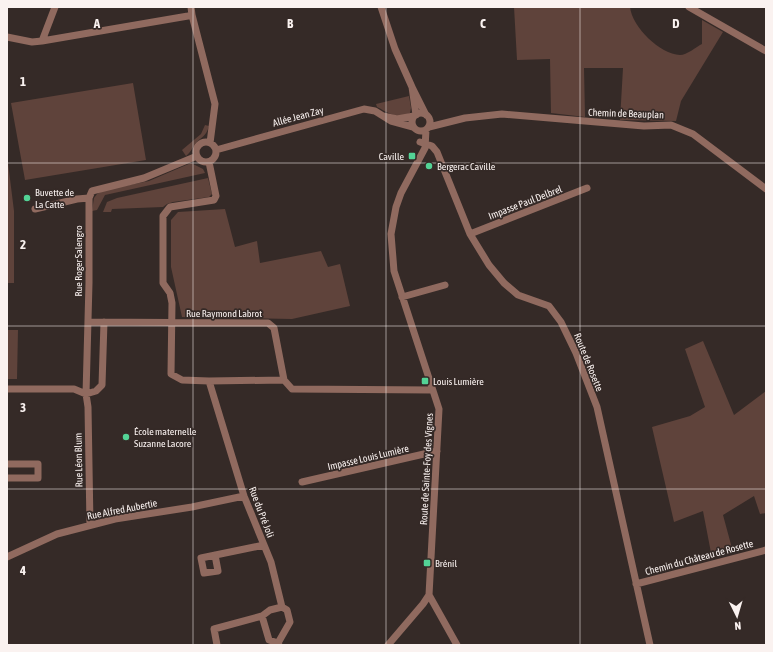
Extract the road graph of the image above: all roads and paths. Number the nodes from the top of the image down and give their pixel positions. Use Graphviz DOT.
graph roads {
  1 [pos="55,7"];
  2 [pos="191,7"];
  3 [pos="381,7"];
  4 [pos="689,7"];
  5 [pos="192,15"];
  6 [pos="7,36"];
  7 [pos="42,41"];
  8 [pos="766,51"];
  9 [pos="412,87"];
  10 [pos="383,116"];
  11 [pos="415,116"];
  12 [pos="427,116"];
  13 [pos="465,118"];
  14 [pos="414,128"];
  15 [pos="428,128"];
  16 [pos="210,143"];
  17 [pos="423,143"];
  18 [pos="216,150"];
  19 [pos="197,156"];
  20 [pos="209,162"];
  21 [pos="587,188"];
  22 [pos="766,189"];
  23 [pos="89,198"];
  24 [pos="34,209"];
  25 [pos="470,234"];
  26 [pos="445,285"];
  27 [pos="402,297"];
  28 [pos="88,322"];
  29 [pos="104,322"];
  30 [pos="171,323"];
  31 [pos="284,380"];
  32 [pos="209,381"];
  33 [pos="7,389"];
  34 [pos="432,390"];
  35 [pos="86,394"];
  36 [pos="437,451"];
  37 [pos="7,464"];
  38 [pos="7,478"];
  39 [pos="302,482"];
  40 [pos="244,496"];
  41 [pos="90,525"];
  42 [pos="264,545"];
  43 [pos="766,550"];
  44 [pos="215,555"];
  45 [pos="7,557"];
  46 [pos="636,584"];
  47 [pos="429,595"];
  48 [pos="282,607"];
  49 [pos="262,616"];
  50 [pos="278,644"];
  51 [pos="217,645"];
  52 [pos="388,645"];
  53 [pos="457,645"];
  54 [pos="650,645"];
  1 -- 7 [label="street"];
  2 -- 5 [label="street"];
  3 -- 9 [label="street"];
  4 -- 8 [label="street"];
  5 -- 7 [label="street"];
  5 -- 16 [label="street"];
  6 -- 7 [label="street"];
  9 -- 11 [label="street"];
  9 -- 12 [label="street"];
  10 -- 11 [label="street, Allée Jean Zay"];
  10 -- 14 [label="street, Allée Jean Zay"];
  10 -- 18 [label="street, Allée Jean Zay"];
  11 -- 12 [label="street"];
  11 -- 14 [label="street"];
  12 -- 13 [label="street, Chemin de Beauplan"];
  12 -- 15 [label="street"];
  13 -- 15 [label="street, Chemin de Beauplan"];
  13 -- 22 [label="street, Chemin de Beauplan"];
  14 -- 15 [label="street"];
  14 -- 17 [label="street"];
  15 -- 17 [label="street, Route de Sainte-Foy des Vignes"];
  16 -- 18 [label="street"];
  16 -- 19 [label="street"];
  17 -- 25 [label="street, Route de Rosette"];
  17 -- 27 [label="street, Route de Sainte-Foy des Vignes"];
  18 -- 20 [label="street"];
  19 -- 20 [label="street"];
  19 -- 23 [label="street"];
  20 -- 30 [label="street"];
  21 -- 25 [label="street, Impasse Paul Delbrel"];
  23 -- 24 [label="street"];
  23 -- 28 [label="street, Rue Roger Salengro"];
  25 -- 46 [label="street, Route de Rosette"];
  26 -- 27 [label="street"];
  27 -- 34 [label="street, Route de Sainte-Foy des Vignes"];
  28 -- 29 [label="street, Rue Raymond Labrot"];
  28 -- 35 [label="street, Rue Roger Salengro"];
  29 -- 30 [label="street, Rue Raymond Labrot"];
  29 -- 35 [label="street"];
  30 -- 31 [label="street, Rue Raymond Labrot"];
  30 -- 32 [label="street"];
  31 -- 32 [label="street"];
  31 -- 34 [label="street"];
  32 -- 40 [label="street, Rue du Pré Joli"];
  33 -- 35 [label="street"];
  34 -- 36 [label="street, Route de Sainte-Foy des Vignes"];
  35 -- 41 [label="street, Rue Léon Blum"];
  36 -- 39 [label="street, Impasse Louis Lumière"];
  36 -- 47 [label="street, Route de Sainte-Foy des Vignes"];
  37 -- 38 [label="street"];
  40 -- 41 [label="street, Rue Alfred Aubertie"];
  40 -- 42 [label="street, Rue du Pré Joli"];
  41 -- 45 [label="street, Rue Alfred Aubertie"];
  42 -- 44 [label="street"];
  42 -- 48 [label="street, Rue du Pré Joli"];
  43 -- 46 [label="street, Chemin du Château de Rosette"];
  46 -- 54 [label="street, Route de Rosette"];
  47 -- 52 [label="street"];
  47 -- 53 [label="street"];
  48 -- 49 [label="street"];
  48 -- 50 [label="street, Rue du Pré Joli"];
  49 -- 50 [label="street"];
  49 -- 51 [label="street"];
}
